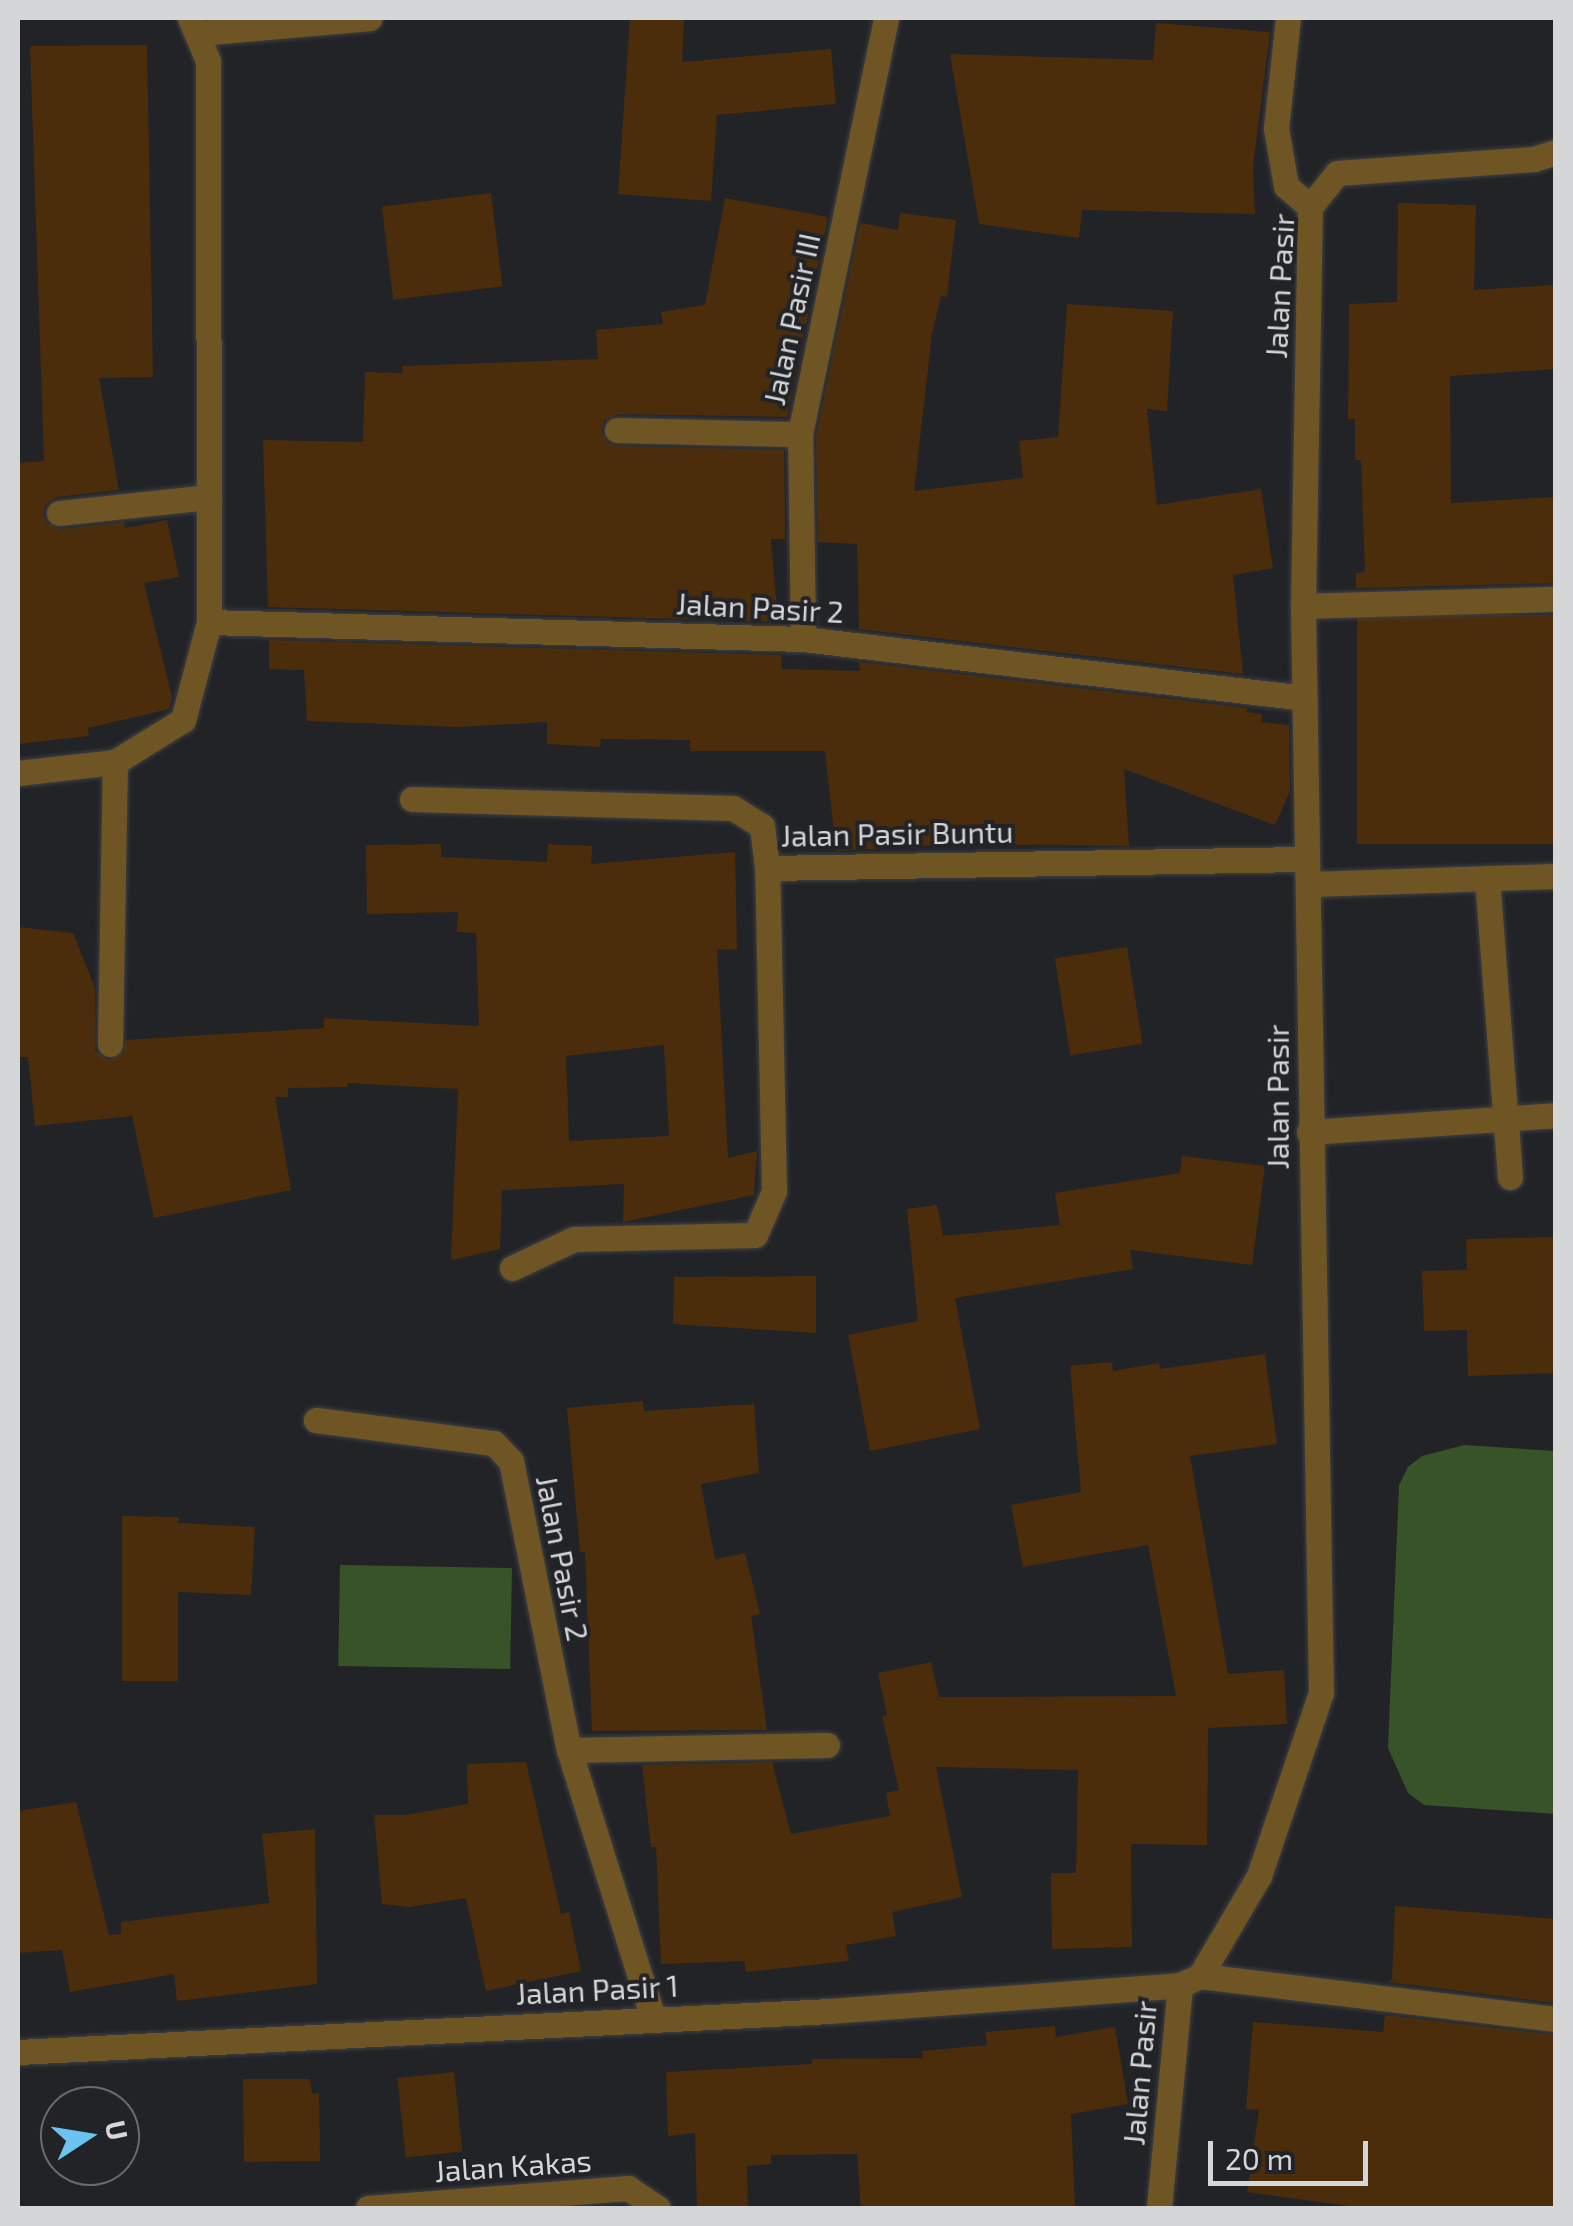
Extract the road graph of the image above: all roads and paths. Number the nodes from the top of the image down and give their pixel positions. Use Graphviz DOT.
graph roads {
  1 [pos="369,18"];
  2 [pos="886,18"];
  3 [pos="1288,18"];
  4 [pos="195,25"];
  5 [pos="1556,152"];
  6 [pos="1310,207"];
  7 [pos="617,430"];
  8 [pos="800,434"];
  9 [pos="209,497"];
  10 [pos="59,513"];
  11 [pos="1556,599"];
  12 [pos="1303,606"];
  13 [pos="209,622"];
  14 [pos="803,639"];
  15 [pos="1304,698"];
  16 [pos="114,762"];
  17 [pos="18,773"];
  18 [pos="412,799"];
  19 [pos="767,868"];
  20 [pos="1307,872"];
  21 [pos="1556,876"];
  22 [pos="1487,878"];
  23 [pos="110,1044"];
  24 [pos="1556,1115"];
  25 [pos="1505,1120"];
  26 [pos="1310,1132"];
  27 [pos="1510,1177"];
  28 [pos="512,1268"];
  29 [pos="316,1420"];
  30 [pos="827,1745"];
  31 [pos="569,1750"];
  32 [pos="1190,1980"];
  33 [pos="653,2018"];
  34 [pos="1556,2019"];
  35 [pos="18,2052"];
  36 [pos="368,2208"];
  37 [pos="658,2208"];
  38 [pos="1158,2208"];
  1 -- 4 [label="street"];
  2 -- 8 [label="street, Jalan Pasir III"];
  3 -- 6 [label="street"];
  4 -- 9 [label="street"];
  5 -- 6 [label="street, Jalan Pasir"];
  6 -- 12 [label="street, Jalan Pasir"];
  7 -- 8 [label="street"];
  8 -- 14 [label="street, Jalan Pasir III"];
  9 -- 10 [label="street"];
  9 -- 13 [label="street"];
  11 -- 12 [label="street"];
  12 -- 15 [label="street, Jalan Pasir"];
  13 -- 14 [label="street, Jalan Pasir 2"];
  13 -- 16 [label="street"];
  14 -- 15 [label="street, Jalan Pasir 2"];
  15 -- 20 [label="street, Jalan Pasir"];
  16 -- 17 [label="street"];
  16 -- 23 [label="street"];
  18 -- 19 [label="street, Jalan Pasir Buntu"];
  19 -- 20 [label="street, Jalan Pasir Buntu"];
  19 -- 28 [label="street"];
  20 -- 22 [label="street, Jalan Pasir Buntu"];
  20 -- 26 [label="street, Jalan Pasir"];
  21 -- 22 [label="street, Jalan Pasir Buntu"];
  22 -- 25 [label="street"];
  24 -- 25 [label="street"];
  25 -- 26 [label="street"];
  25 -- 27 [label="street"];
  26 -- 32 [label="street, Jalan Pasir"];
  29 -- 31 [label="street, Jalan Pasir 2"];
  30 -- 31 [label="street"];
  31 -- 33 [label="street, Jalan Pasir 2"];
  32 -- 33 [label="street, Jalan Pasir 1"];
  32 -- 34 [label="street, Jalan Pasir 1"];
  32 -- 38 [label="street, Jalan Pasir"];
  33 -- 35 [label="street, Jalan Pasir 1"];
  36 -- 37 [label="street, Jalan Kakas"];
}
